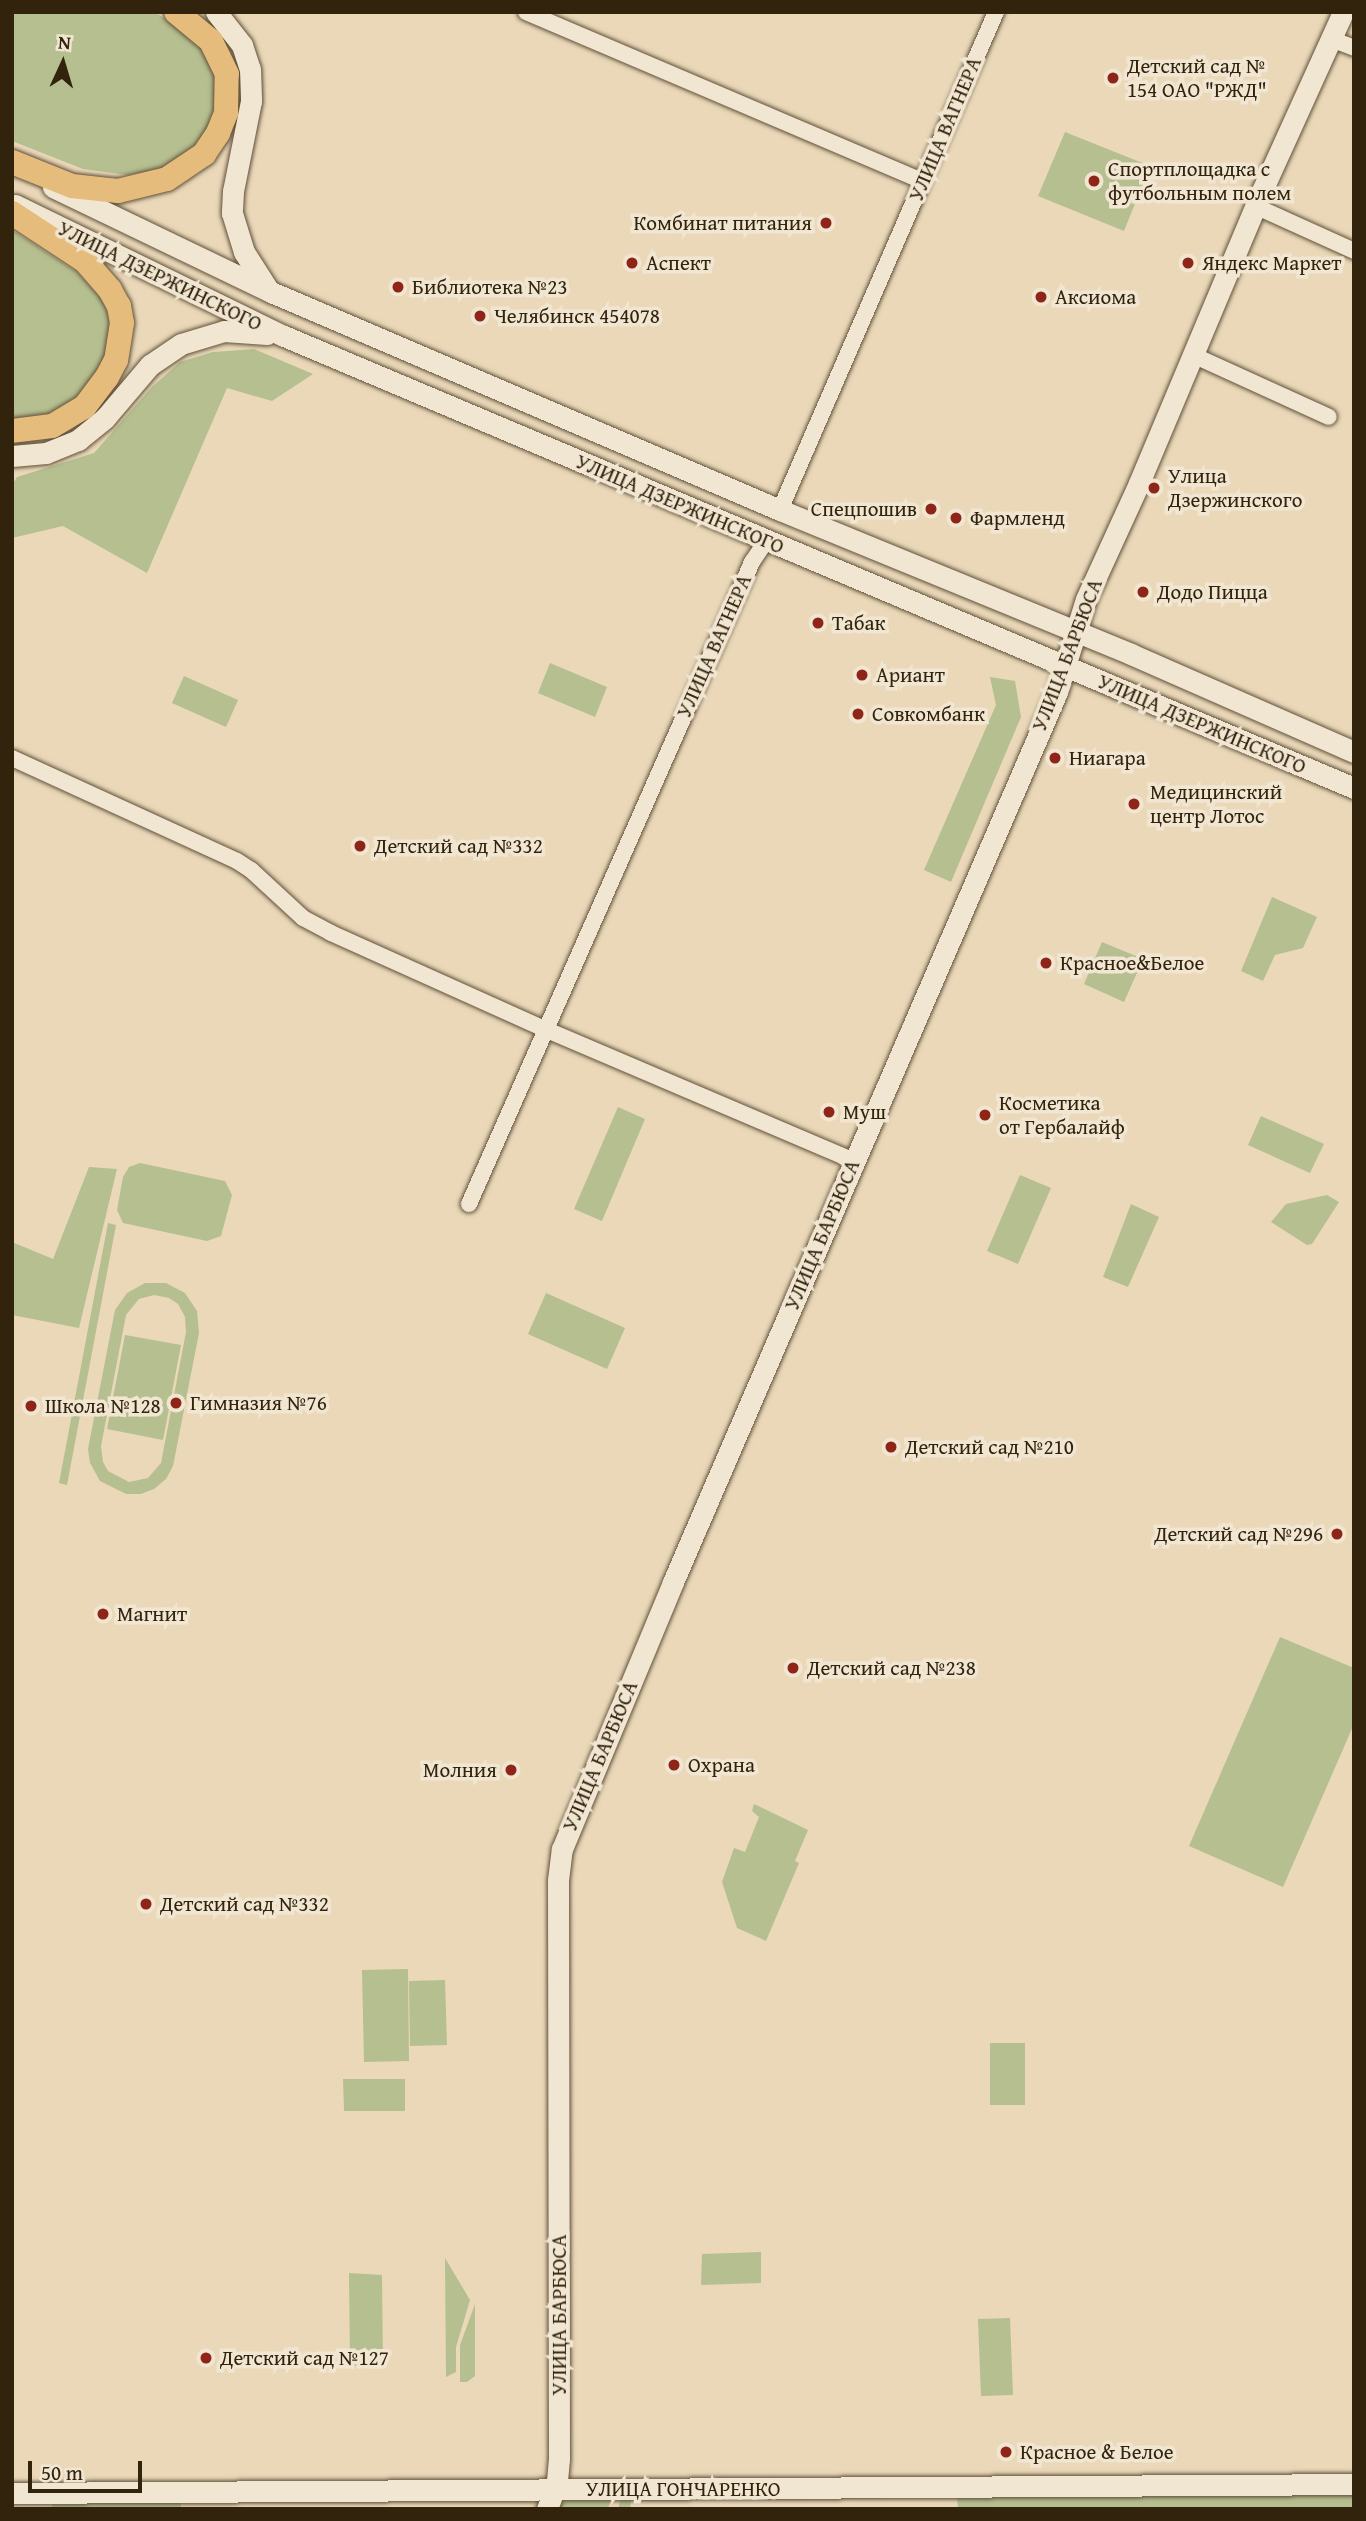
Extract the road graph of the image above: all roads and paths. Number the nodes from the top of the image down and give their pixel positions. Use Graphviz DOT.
graph roads {
  1 [pos="176,12"];
  2 [pos="216,12"];
  3 [pos="526,12"];
  4 [pos="996,12"];
  5 [pos="1343,12"];
  6 [pos="1331,39"];
  7 [pos="1354,48"];
  8 [pos="12,162"];
  9 [pos="12,168"];
  10 [pos="922,181"];
  11 [pos="12,203"];
  12 [pos="1255,206"];
  13 [pos="12,213"];
  14 [pos="1354,251"];
  15 [pos="271,292"];
  16 [pos="284,336"];
  17 [pos="1193,355"];
  18 [pos="1329,417"];
  19 [pos="12,431"];
  20 [pos="12,456"];
  21 [pos="780,510"];
  22 [pos="766,541"];
  23 [pos="1075,633"];
  24 [pos="1067,666"];
  25 [pos="1354,752"];
  26 [pos="12,758"];
  27 [pos="1354,788"];
  28 [pos="547,1030"];
  29 [pos="854,1161"];
  30 [pos="469,1204"];
  31 [pos="1354,2484"];
  32 [pos="12,2493"];
  33 [pos="550,2499"];
  1 -- 8 [label="main road"];
  2 -- 15 [label="street"];
  3 -- 10 [label="street"];
  4 -- 10 [label="street, УЛИЦА ВАГНЕРА"];
  5 -- 6 [label="street, УЛИЦА БАРБЮСА"];
  6 -- 7 [label="street"];
  6 -- 12 [label="street, УЛИЦА БАРБЮСА"];
  9 -- 15 [label="street, УЛИЦА ДЗЕРЖИНСКОГО"];
  10 -- 21 [label="street, УЛИЦА ВАГНЕРА"];
  11 -- 16 [label="street, УЛИЦА ДЗЕРЖИНСКОГО"];
  12 -- 14 [label="street"];
  12 -- 17 [label="street, УЛИЦА БАРБЮСА"];
  13 -- 19 [label="main road"];
  15 -- 21 [label="street, УЛИЦА ДЗЕРЖИНСКОГО"];
  16 -- 20 [label="street"];
  16 -- 22 [label="street, УЛИЦА ДЗЕРЖИНСКОГО"];
  17 -- 18 [label="street"];
  17 -- 23 [label="street, УЛИЦА БАРБЮСА"];
  21 -- 22 [label="street, УЛИЦА ВАГНЕРА"];
  21 -- 23 [label="street, УЛИЦА ДЗЕРЖИНСКОГО"];
  22 -- 24 [label="street, УЛИЦА ДЗЕРЖИНСКОГО"];
  22 -- 28 [label="street, УЛИЦА ВАГНЕРА"];
  23 -- 24 [label="street, УЛИЦА БАРБЮСА"];
  23 -- 25 [label="street, УЛИЦА ДЗЕРЖИНСКОГО"];
  24 -- 27 [label="street, УЛИЦА ДЗЕРЖИНСКОГО"];
  24 -- 29 [label="street, УЛИЦА БАРБЮСА"];
  26 -- 28 [label="street"];
  28 -- 29 [label="street"];
  28 -- 30 [label="street, УЛИЦА ВАГНЕРА"];
  29 -- 33 [label="street, УЛИЦА БАРБЮСА"];
  31 -- 33 [label="street, УЛИЦА ГОНЧАРЕНКО"];
  32 -- 33 [label="street, УЛИЦА ГОНЧАРЕНКО"];
}
